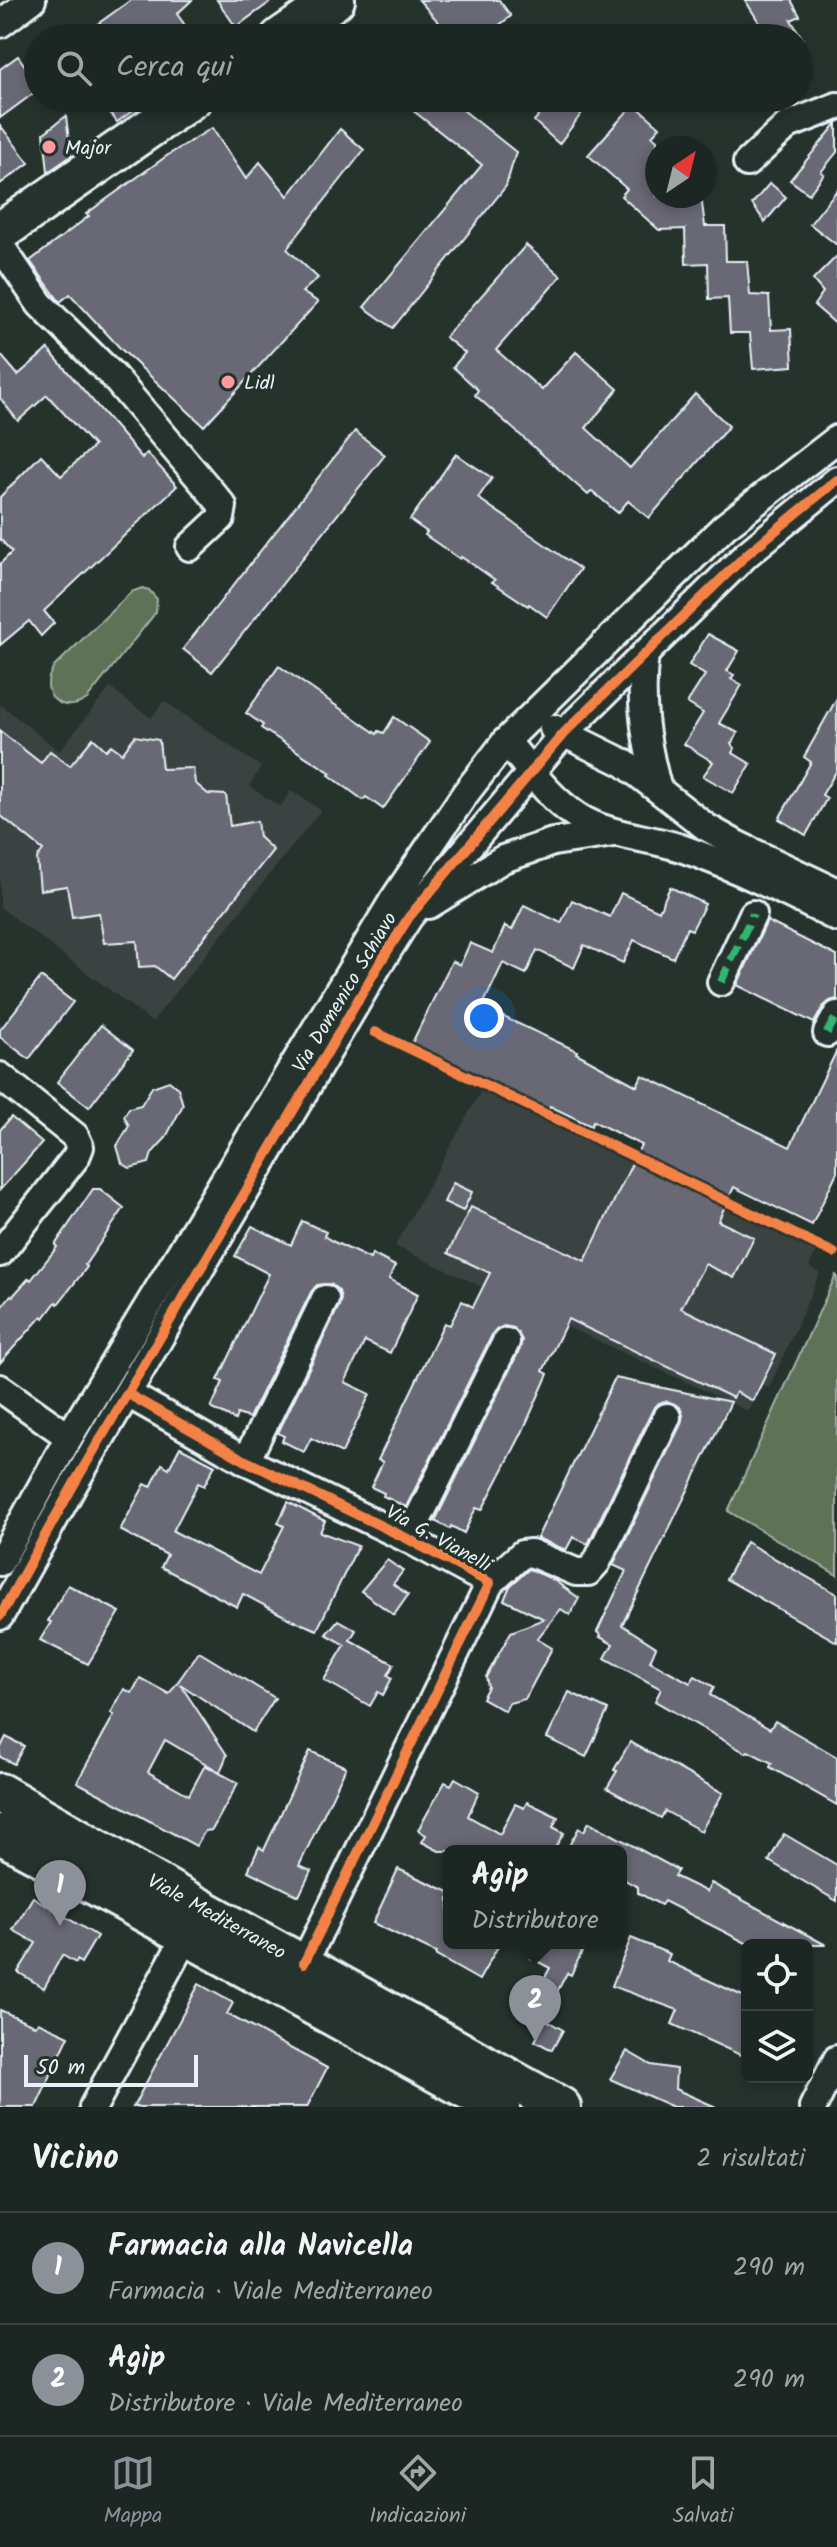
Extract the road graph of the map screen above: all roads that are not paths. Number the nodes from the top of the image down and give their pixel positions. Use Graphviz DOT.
graph roads {
  1 [pos="32,0"];
  2 [pos="335,0"];
  3 [pos="0,24"];
  4 [pos="300,24"];
  5 [pos="837,106"];
  6 [pos="173,112"];
  7 [pos="747,163"];
  8 [pos="0,232"];
  9 [pos="0,245"];
  10 [pos="837,439"];
  11 [pos="837,480"];
  12 [pos="190,547"];
  13 [pos="645,653"];
  14 [pos="532,716"];
  15 [pos="564,733"];
  16 [pos="506,741"];
  17 [pos="531,771"];
  18 [pos="657,786"];
  19 [pos="617,832"];
  20 [pos="837,892"];
  21 [pos="753,914"];
  22 [pos="409,917"];
  23 [pos="837,918"];
  24 [pos="721,982"];
  25 [pos="0,1076"];
  26 [pos="0,1253"];
  27 [pos="325,1299"];
  28 [pos="506,1342"];
  29 [pos="0,1388"];
  30 [pos="128,1394"];
  31 [pos="667,1417"];
  32 [pos="69,1437"];
  33 [pos="246,1461"];
  34 [pos="408,1539"];
  35 [pos="0,1562"];
  36 [pos="490,1583"];
  37 [pos="0,1616"];
  38 [pos="0,1793"];
  39 [pos="0,1834"];
  40 [pos="187,1934"];
  41 [pos="304,1963"];
  42 [pos="837,2059"];
  43 [pos="93,2107"];
  44 [pos="500,2107"];
  45 [pos="561,2107"];
  46 [pos="813,2107"];
  1 -- 3 [label="street"];
  2 -- 4 [label="street"];
  5 -- 7 [label="street"];
  6 -- 8 [label="street"];
  9 -- 12 [label="street"];
  10 -- 14 [label="street, Via Domenico Schiavo"];
  11 -- 13 [label="street, Via Domenico Schiavo"];
  13 -- 15 [label="street, Via Domenico Schiavo"];
  13 -- 18 [label="street"];
  14 -- 15 [label="street"];
  14 -- 16 [label="street, Via Domenico Schiavo"];
  15 -- 17 [label="street, Via Domenico Schiavo"];
  15 -- 18 [label="street"];
  16 -- 17 [label="street"];
  16 -- 32 [label="street, Via Domenico Schiavo"];
  17 -- 19 [label="street"];
  17 -- 22 [label="street, Via Domenico Schiavo"];
  18 -- 20 [label="street"];
  19 -- 22 [label="street"];
  19 -- 23 [label="street"];
  21 -- 24 [label="street"];
  22 -- 30 [label="street, Via Domenico Schiavo"];
  25 -- 26 [label="street"];
  27 -- 33 [label="street"];
  28 -- 34 [label="street"];
  29 -- 32 [label="street"];
  30 -- 33 [label="street, Via G. Vianelli"];
  30 -- 37 [label="street, Via Domenico Schiavo"];
  31 -- 36 [label="street"];
  32 -- 35 [label="street, Via Domenico Schiavo"];
  33 -- 34 [label="street, Via G. Vianelli"];
  34 -- 36 [label="street, Via G. Vianelli"];
  36 -- 41 [label="street, Via G. Vianelli"];
  38 -- 41 [label="street, Viale Mediterraneo"];
  39 -- 40 [label="street, Viale Mediterraneo"];
  40 -- 43 [label="street"];
  40 -- 44 [label="street, Viale Mediterraneo"];
  41 -- 45 [label="street, Viale Mediterraneo"];
  42 -- 46 [label="street"];
}
